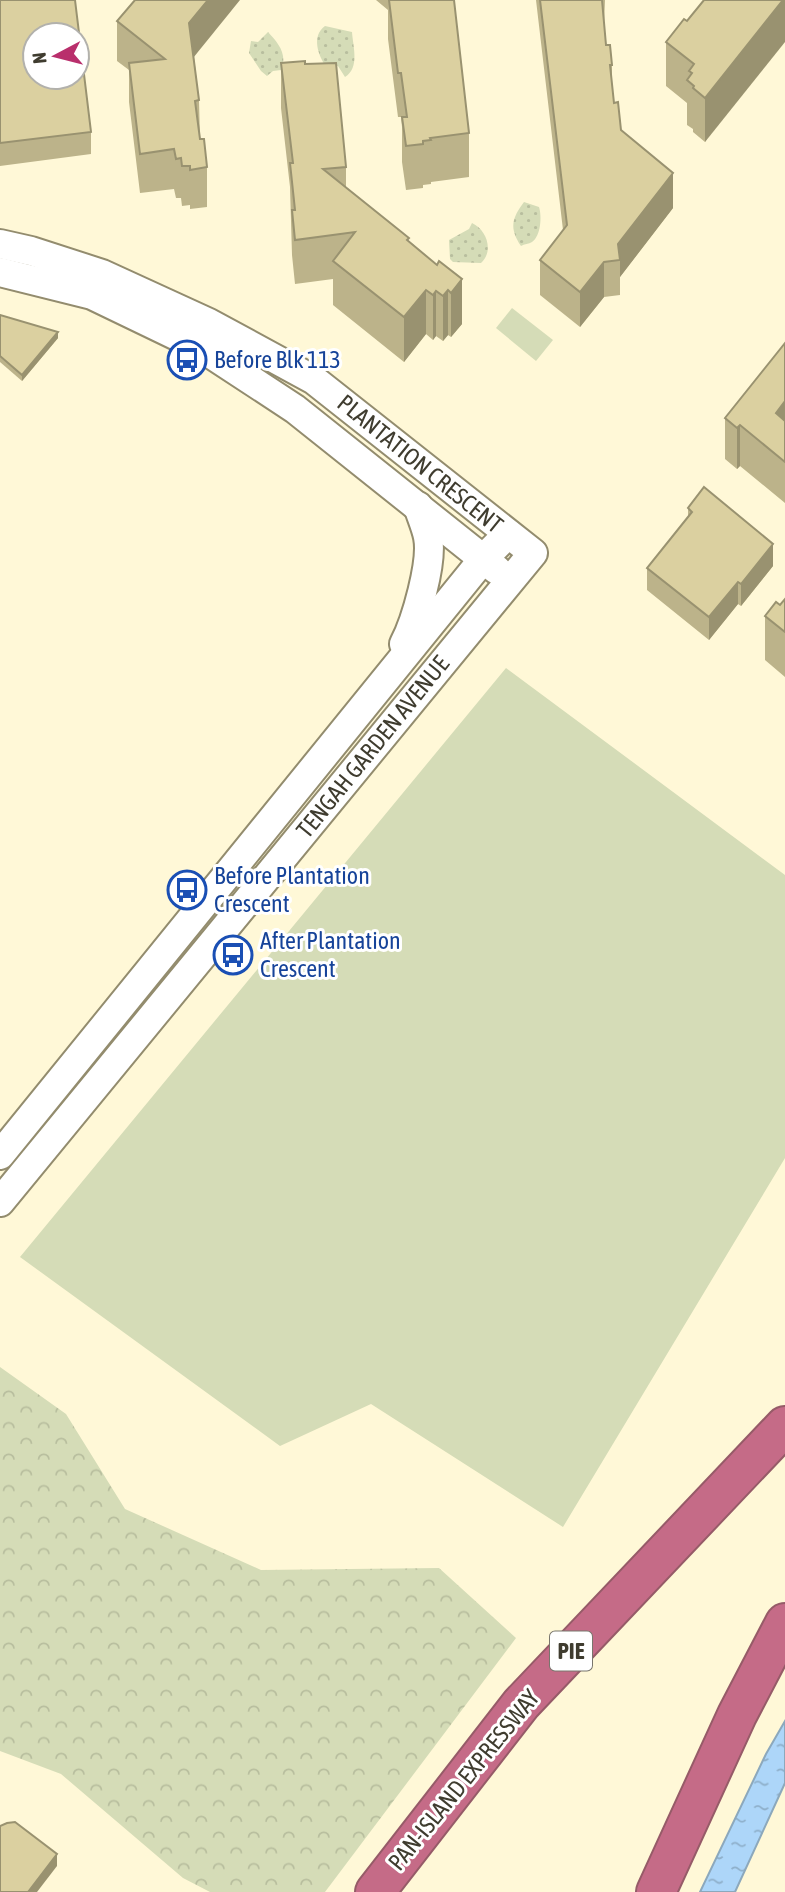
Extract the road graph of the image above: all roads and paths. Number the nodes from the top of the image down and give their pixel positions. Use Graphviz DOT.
graph roads {
  1 [pos="0,244"];
  2 [pos="0,272"];
  3 [pos="418,506"];
  4 [pos="508,534"];
  5 [pos="533,553"];
  6 [pos="484,558"];
  7 [pos="509,582"];
  8 [pos="387,678"];
  9 [pos="0,1155"];
  10 [pos="0,1202"];
  11 [pos="785,1426"];
  12 [pos="785,1623"];
  13 [pos="375,1892"];
  14 [pos="656,1892"];
  1 -- 4 [label="street, PLANTATION CRESCENT"];
  2 -- 3 [label="street, PLANTATION CRESCENT"];
  3 -- 6 [label="street, PLANTATION CRESCENT"];
  3 -- 8 [label="street"];
  4 -- 5 [label="street, PLANTATION CRESCENT"];
  4 -- 6 [label="street, TENGAH GARDEN AVENUE"];
  5 -- 7 [label="street, TENGAH GARDEN AVENUE"];
  6 -- 7 [label="street, PLANTATION CRESCENT"];
  6 -- 8 [label="street, TENGAH GARDEN AVENUE"];
  7 -- 10 [label="street, TENGAH GARDEN AVENUE"];
  8 -- 9 [label="street, TENGAH GARDEN AVENUE"];
  11 -- 13 [label="highway, PAN-ISLAND EXPRESSWAY / PIE"];
  12 -- 14 [label="highway"];
}
